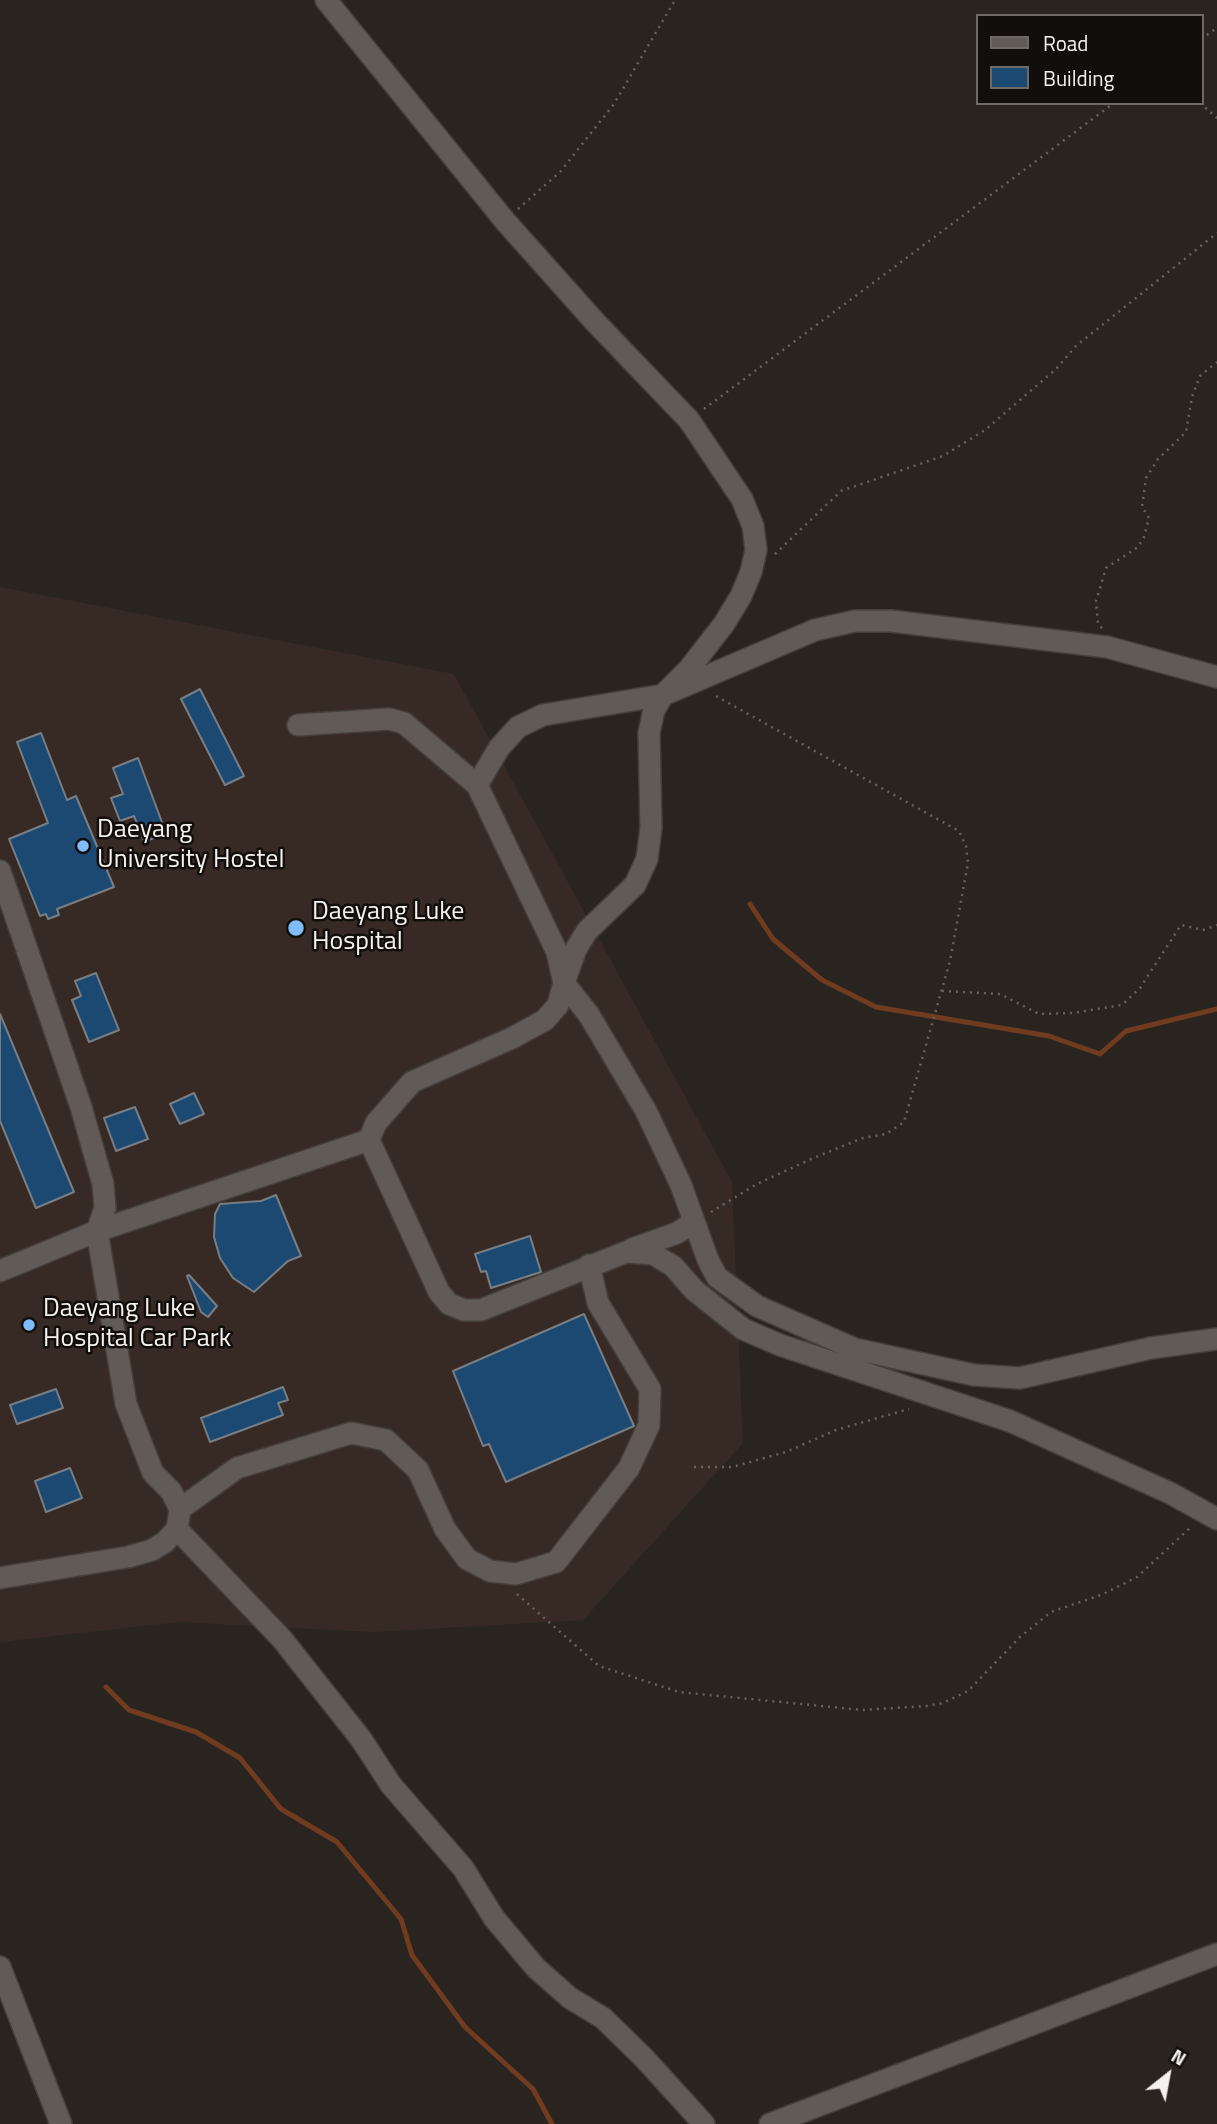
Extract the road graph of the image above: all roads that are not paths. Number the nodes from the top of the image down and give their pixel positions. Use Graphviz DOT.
graph roads {
  1 [pos="326,0"];
  2 [pos="1217,677"];
  3 [pos="663,695"];
  4 [pos="298,725"];
  5 [pos="477,785"];
  6 [pos="0,870"];
  7 [pos="564,983"];
  8 [pos="369,1140"];
  9 [pos="694,1222"];
  10 [pos="97,1231"];
  11 [pos="626,1252"];
  12 [pos="589,1265"];
  13 [pos="673,1266"];
  14 [pos="0,1271"];
  15 [pos="717,1277"];
  16 [pos="1217,1339"];
  17 [pos="1020,1378"];
  18 [pos="938,1397"];
  19 [pos="1211,1515"];
  20 [pos="178,1518"];
  21 [pos="0,1578"];
  22 [pos="1217,1954"];
  23 [pos="0,1967"];
  24 [pos="61,2124"];
  25 [pos="704,2124"];
  26 [pos="770,2124"];
  1 -- 3 [label="street"];
  2 -- 3 [label="street"];
  3 -- 5 [label="street"];
  3 -- 7 [label="street"];
  4 -- 5 [label="street"];
  5 -- 7 [label="street"];
  6 -- 10 [label="street"];
  7 -- 8 [label="street"];
  7 -- 9 [label="street"];
  8 -- 10 [label="street"];
  8 -- 12 [label="street"];
  9 -- 11 [label="street"];
  9 -- 15 [label="street"];
  10 -- 14 [label="street"];
  10 -- 20 [label="street"];
  11 -- 12 [label="street"];
  11 -- 13 [label="street"];
  12 -- 20 [label="street"];
  13 -- 15 [label="street"];
  13 -- 18 [label="street"];
  15 -- 17 [label="street"];
  16 -- 17 [label="street"];
  17 -- 18 [label="street"];
  18 -- 19 [label="street"];
  20 -- 21 [label="street"];
  20 -- 25 [label="street"];
  22 -- 26 [label="street"];
  23 -- 24 [label="street"];
}
